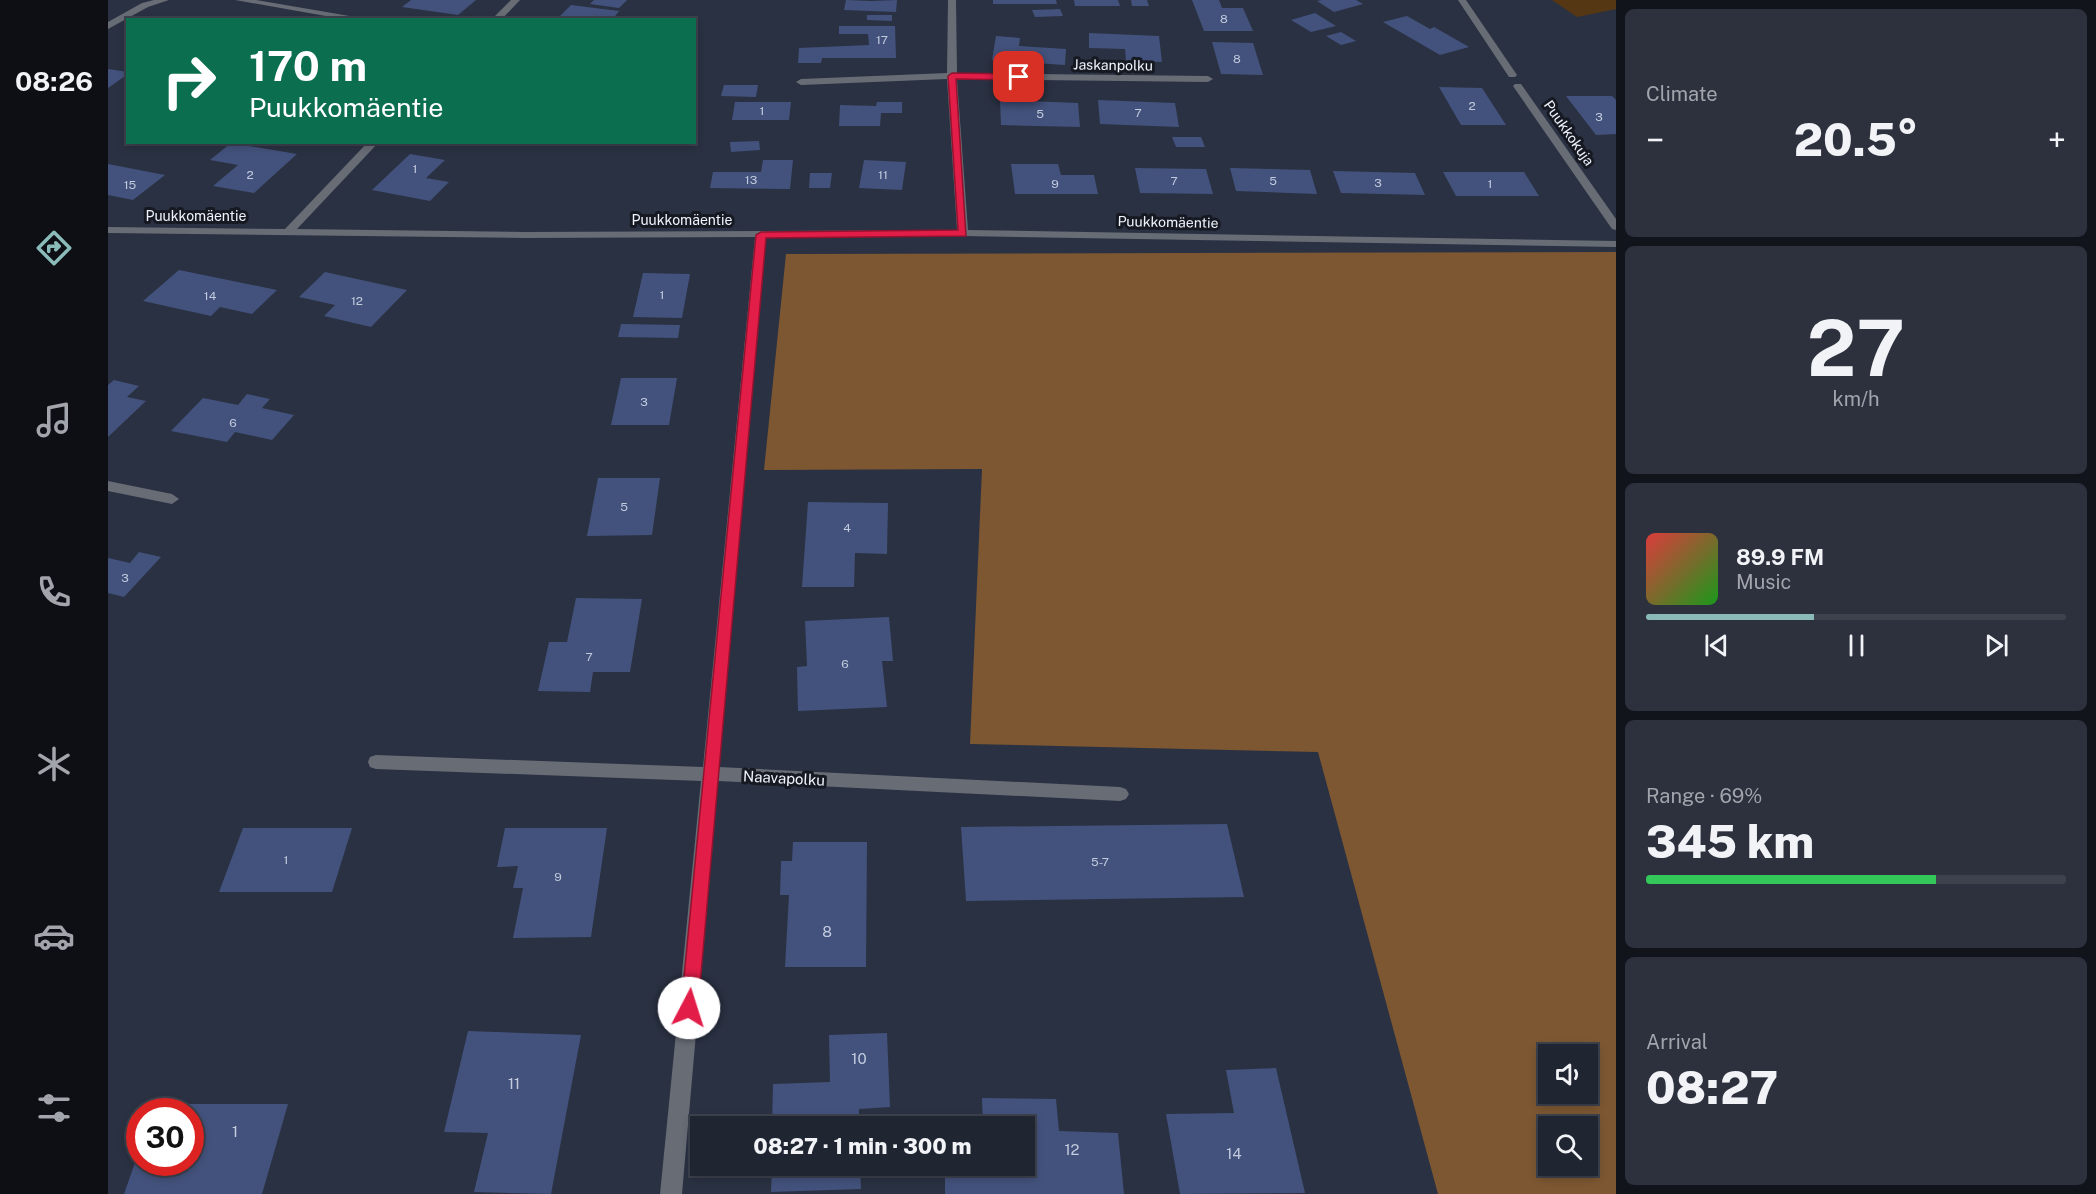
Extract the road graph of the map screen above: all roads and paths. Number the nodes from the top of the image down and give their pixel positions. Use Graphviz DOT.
graph roads {
  1 [pos="165,0"];
  2 [pos="239,0"];
  3 [pos="516,0"];
  4 [pos="952,0"];
  5 [pos="1462,0"];
  6 [pos="356,18"];
  7 [pos="497,18"];
  8 [pos="108,26"];
  9 [pos="1512,75"];
  10 [pos="952,76"];
  11 [pos="1208,80"];
  12 [pos="801,82"];
  13 [pos="1518,86"];
  14 [pos="372,144"];
  15 [pos="1616,227"];
  16 [pos="108,230"];
  17 [pos="290,230"];
  18 [pos="963,233"];
  19 [pos="761,235"];
  20 [pos="1616,244"];
  21 [pos="108,486"];
  22 [pos="171,499"];
  23 [pos="376,762"];
  24 [pos="712,774"];
  25 [pos="1120,794"];
  26 [pos="672,1194"];
  1 -- 8 [label="street"];
  2 -- 6 [label="street"];
  3 -- 7 [label="street"];
  4 -- 10 [label="street"];
  5 -- 9 [label="street"];
  10 -- 11 [label="street, Jaskanpolku"];
  10 -- 12 [label="street, Jaskanpolku"];
  10 -- 18 [label="street"];
  13 -- 15 [label="street, Puukkokuja"];
  14 -- 17 [label="street"];
  16 -- 17 [label="street, Puukkomäentie"];
  17 -- 19 [label="street, Puukkomäentie"];
  18 -- 19 [label="street, Puukkomäentie"];
  18 -- 20 [label="street, Puukkomäentie"];
  19 -- 24 [label="street"];
  21 -- 22 [label="street"];
  23 -- 24 [label="street, Naavapolku"];
  24 -- 25 [label="street, Naavapolku"];
  24 -- 26 [label="street"];
}
